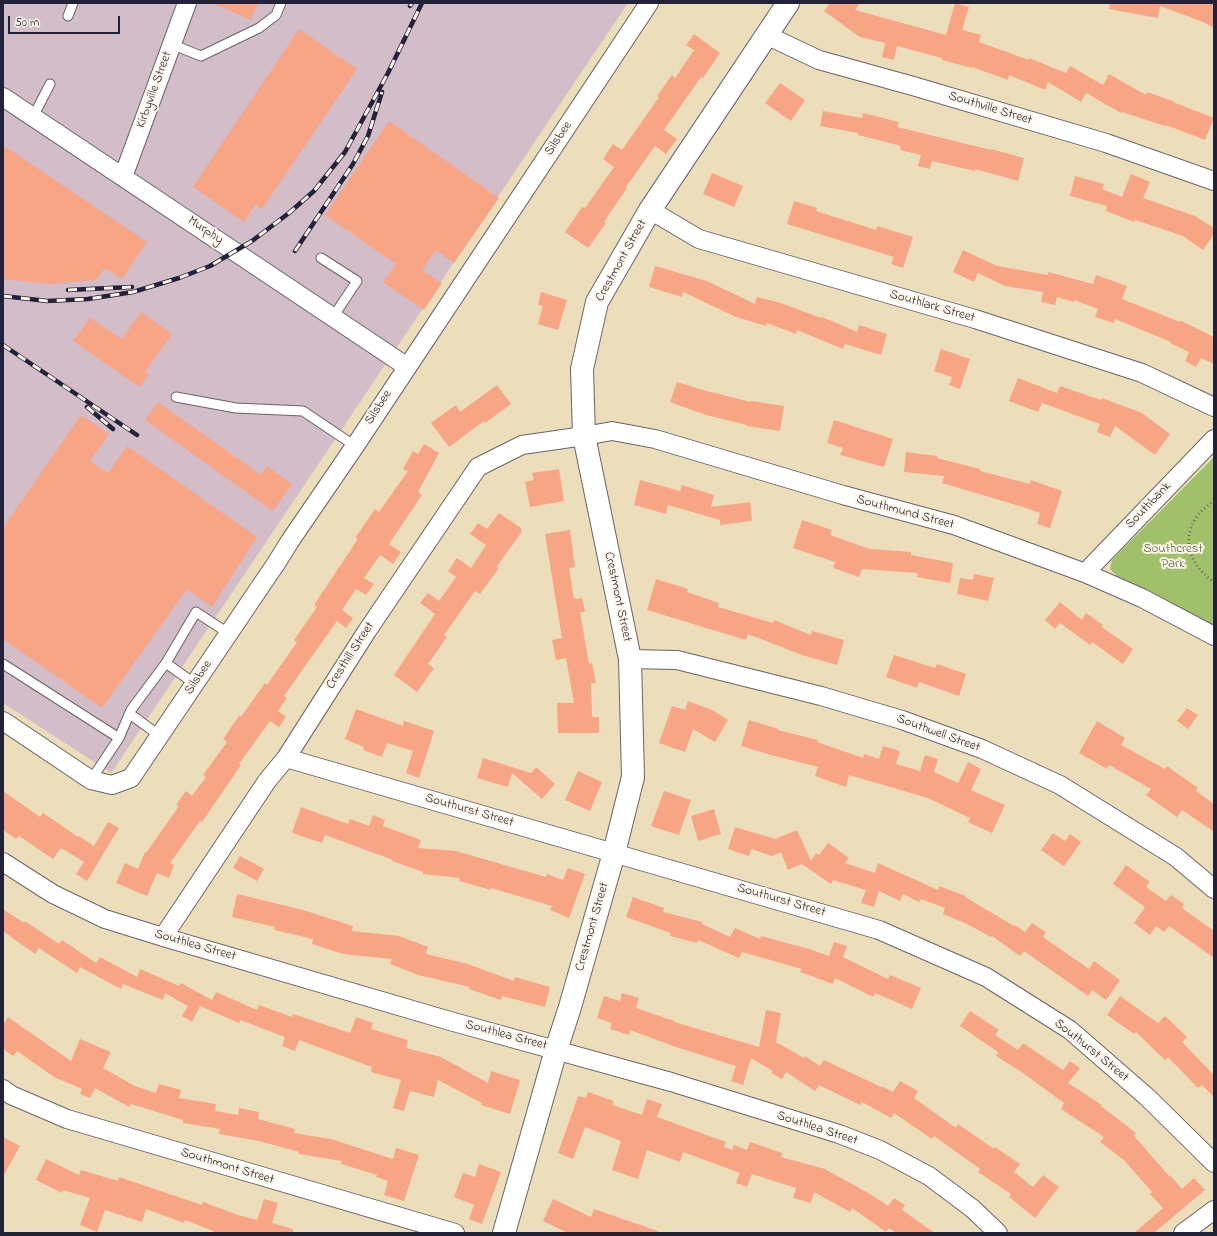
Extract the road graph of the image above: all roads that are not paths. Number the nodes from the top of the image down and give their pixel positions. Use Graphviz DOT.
graph roads {
  1 [pos="73,3"];
  2 [pos="186,3"];
  3 [pos="281,3"];
  4 [pos="649,3"];
  5 [pos="788,3"];
  6 [pos="68,16"];
  7 [pos="766,35"];
  8 [pos="171,44"];
  9 [pos="50,84"];
  10 [pos="3,97"];
  11 [pos="33,117"];
  12 [pos="123,177"];
  13 [pos="1214,181"];
  14 [pos="650,210"];
  15 [pos="322,258"];
  16 [pos="333,317"];
  17 [pos="406,366"];
  18 [pos="176,397"];
  19 [pos="1214,407"];
  20 [pos="584,436"];
  21 [pos="1214,439"];
  22 [pos="355,446"];
  23 [pos="1084,573"];
  24 [pos="228,633"];
  25 [pos="1214,636"];
  26 [pos="630,659"];
  27 [pos="166,662"];
  28 [pos="3,664"];
  29 [pos="195,684"];
  30 [pos="130,714"];
  31 [pos="3,721"];
  32 [pos="160,736"];
  33 [pos="119,738"];
  34 [pos="286,758"];
  35 [pos="91,780"];
  36 [pos="614,853"];
  37 [pos="3,862"];
  38 [pos="1214,889"];
  39 [pos="163,937"];
  40 [pos="556,1050"];
  41 [pos="3,1090"];
  42 [pos="1214,1164"];
  43 [pos="1214,1210"];
  44 [pos="455,1233"];
  45 [pos="504,1233"];
  46 [pos="998,1233"];
  47 [pos="1182,1233"];
  1 -- 6 [label="lane"];
  2 -- 8 [label="street, Kirbyville Street"];
  3 -- 8 [label="lane"];
  4 -- 17 [label="street, Silsbee"];
  5 -- 7 [label="street, Crestmont Street"];
  7 -- 13 [label="street, Southville Street"];
  7 -- 14 [label="street, Crestmont Street"];
  8 -- 12 [label="street, Kirbyville Street"];
  9 -- 11 [label="lane"];
  10 -- 11 [label="street, Murphy"];
  11 -- 12 [label="street, Murphy"];
  12 -- 16 [label="street, Murphy"];
  14 -- 19 [label="street, Southlark Street"];
  14 -- 20 [label="street, Crestmont Street"];
  15 -- 16 [label="lane"];
  16 -- 17 [label="street, Murphy"];
  17 -- 22 [label="street, Silsbee"];
  18 -- 22 [label="lane"];
  20 -- 23 [label="street, Southmund Street"];
  20 -- 26 [label="street, Crestmont Street"];
  20 -- 34 [label="street, Cresthill Street"];
  21 -- 23 [label="street, Southbank"];
  22 -- 24 [label="street, Silsbee"];
  23 -- 25 [label="street, Southmund Street"];
  24 -- 27 [label="lane"];
  24 -- 29 [label="street, Silsbee"];
  26 -- 36 [label="street, Crestmont Street"];
  26 -- 38 [label="street, Southwell Street"];
  27 -- 29 [label="lane"];
  27 -- 30 [label="lane"];
  28 -- 33 [label="lane"];
  29 -- 32 [label="street, Silsbee"];
  30 -- 32 [label="lane"];
  30 -- 33 [label="lane"];
  31 -- 35 [label="street"];
  32 -- 35 [label="street, Silsbee"];
  33 -- 35 [label="lane"];
  34 -- 36 [label="street, Southurst Street"];
  34 -- 39 [label="street, Cresthill Street"];
  36 -- 40 [label="street, Crestmont Street"];
  36 -- 42 [label="street, Southurst Street"];
  37 -- 39 [label="street, Southlea Street"];
  39 -- 40 [label="street, Southlea Street"];
  40 -- 45 [label="street, Crestmont Street"];
  40 -- 46 [label="street, Southlea Street"];
  41 -- 44 [label="street, Southmont Street"];
  43 -- 47 [label="street"];
}
